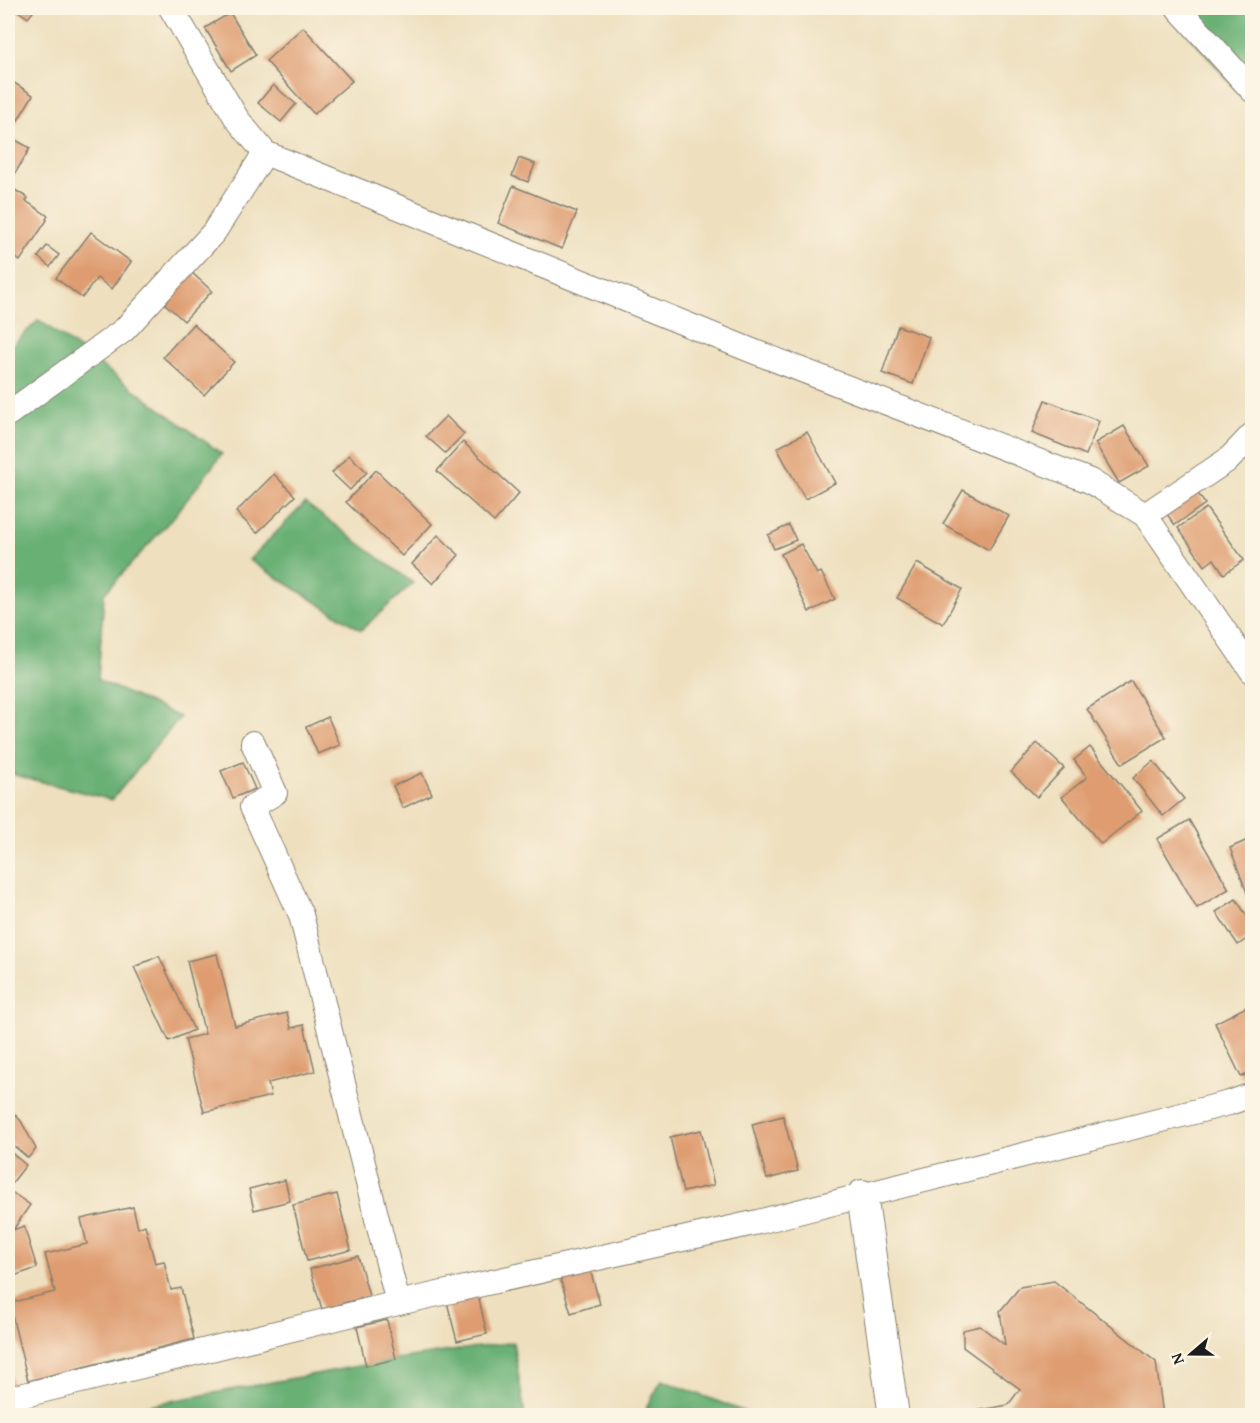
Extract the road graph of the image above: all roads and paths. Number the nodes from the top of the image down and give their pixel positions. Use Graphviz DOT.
graph roads {
  1 [pos="171,8"];
  2 [pos="1178,8"];
  3 [pos="1252,90"];
  4 [pos="265,153"];
  5 [pos="8,414"];
  6 [pos="1252,435"];
  7 [pos="1145,515"];
  8 [pos="1252,671"];
  9 [pos="253,743"];
  10 [pos="1252,1095"];
  11 [pos="862,1196"];
  12 [pos="398,1303"];
  13 [pos="8,1399"];
  14 [pos="894,1416"];
  1 -- 4 [label="street"];
  2 -- 3 [label="street"];
  4 -- 5 [label="street"];
  4 -- 7 [label="street"];
  6 -- 7 [label="street"];
  7 -- 8 [label="street"];
  9 -- 12 [label="street"];
  10 -- 11 [label="street"];
  11 -- 12 [label="street"];
  11 -- 14 [label="street"];
  12 -- 13 [label="street"];
}
